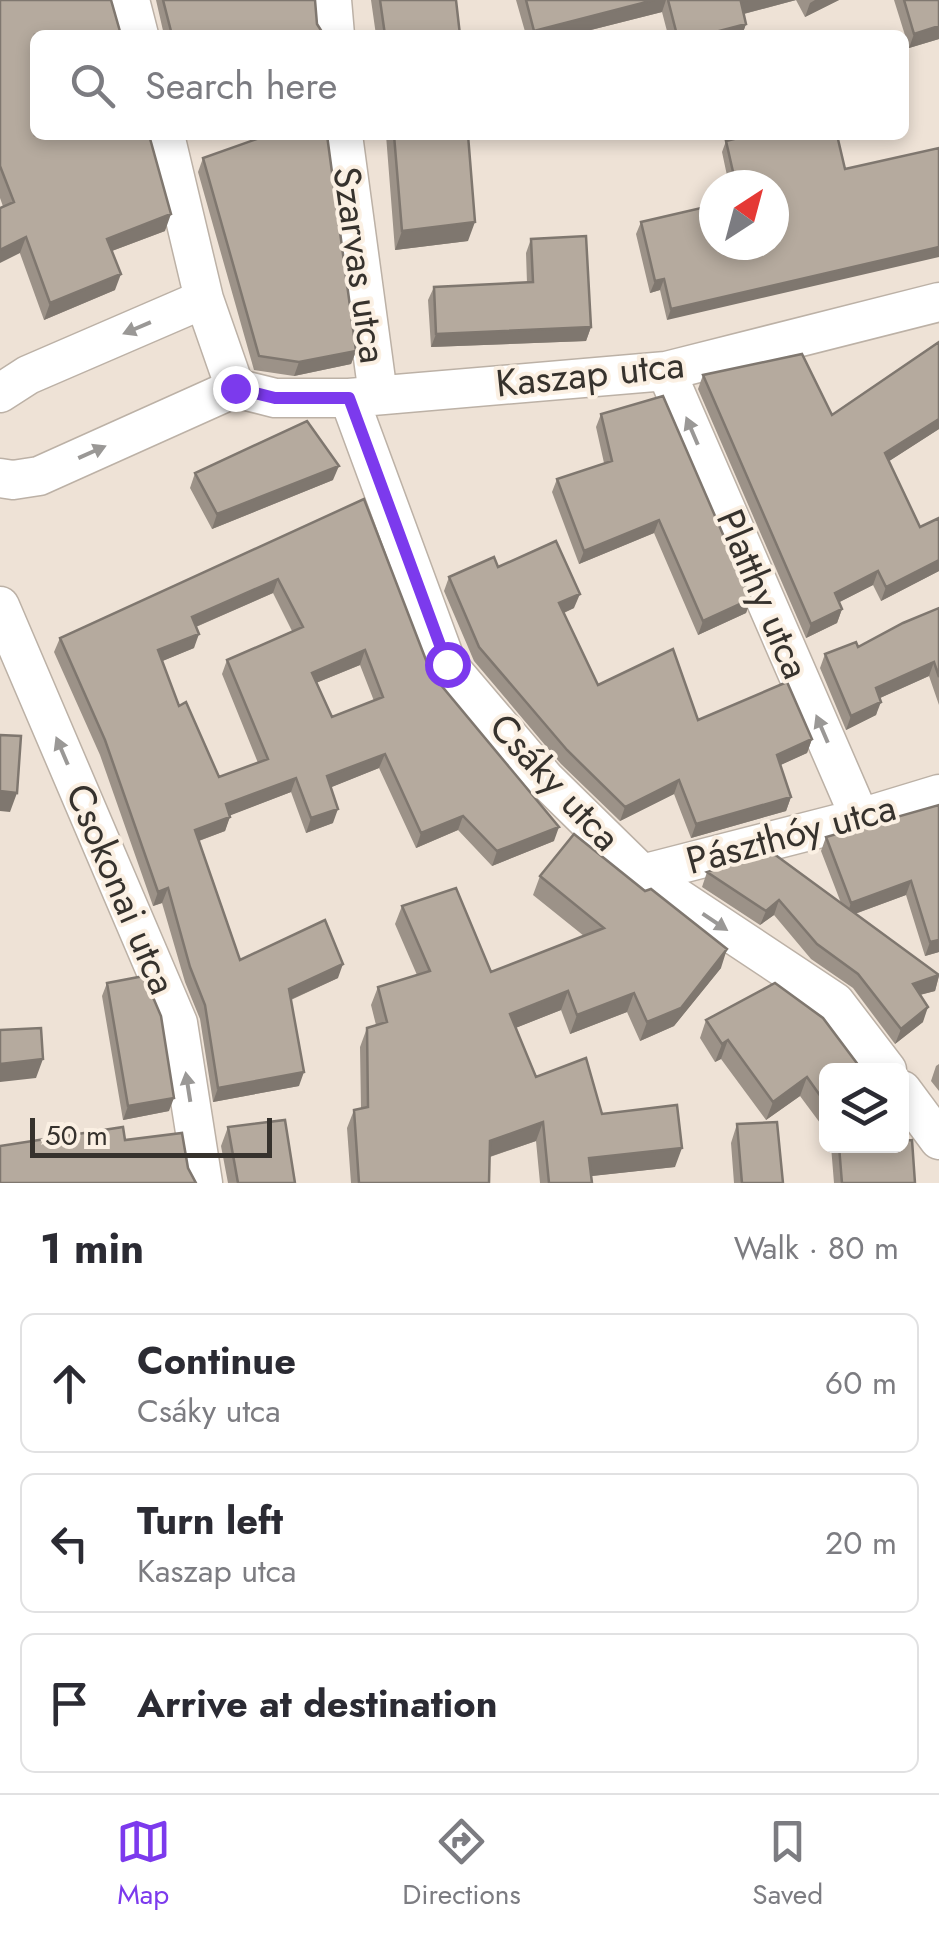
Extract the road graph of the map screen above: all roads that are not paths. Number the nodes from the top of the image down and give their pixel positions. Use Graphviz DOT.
graph roads {
  1 [pos="130,0"];
  2 [pos="332,0"];
  3 [pos="138,30"];
  4 [pos="335,30"];
  5 [pos="166,140"];
  6 [pos="344,140"];
  7 [pos="204,299"];
  8 [pos="939,302"];
  9 [pos="666,371"];
  10 [pos="235,388"];
  11 [pos="0,393"];
  12 [pos="363,396"];
  13 [pos="0,478"];
  14 [pos="0,606"];
  15 [pos="939,794"];
  16 [pos="860,818"];
  17 [pos="642,874"];
  18 [pos="882,1063"];
  19 [pos="909,1099"];
  20 [pos="939,1140"];
  21 [pos="204,1183"];
  1 -- 3 [label="street"];
  2 -- 4 [label="street"];
  5 -- 7 [label="street"];
  6 -- 12 [label="street, Szarvas utca"];
  7 -- 10 [label="street"];
  7 -- 11 [label="street, one-way"];
  8 -- 9 [label="street, Kaszap utca"];
  9 -- 12 [label="street, Kaszap utca"];
  16 -- 9 [label="street, Platthy utca, one-way"];
  10 -- 12 [label="street, Kaszap utca"];
  13 -- 10 [label="street, one-way"];
  12 -- 17 [label="street, Csáky utca"];
  21 -- 14 [label="street, Csokonai utca, one-way"];
  15 -- 16 [label="street, Pászthóy utca"];
  16 -- 17 [label="street, Pászthóy utca"];
  17 -- 18 [label="street, Csáky utca, one-way"];
  19 -- 20 [label="street"];
}
